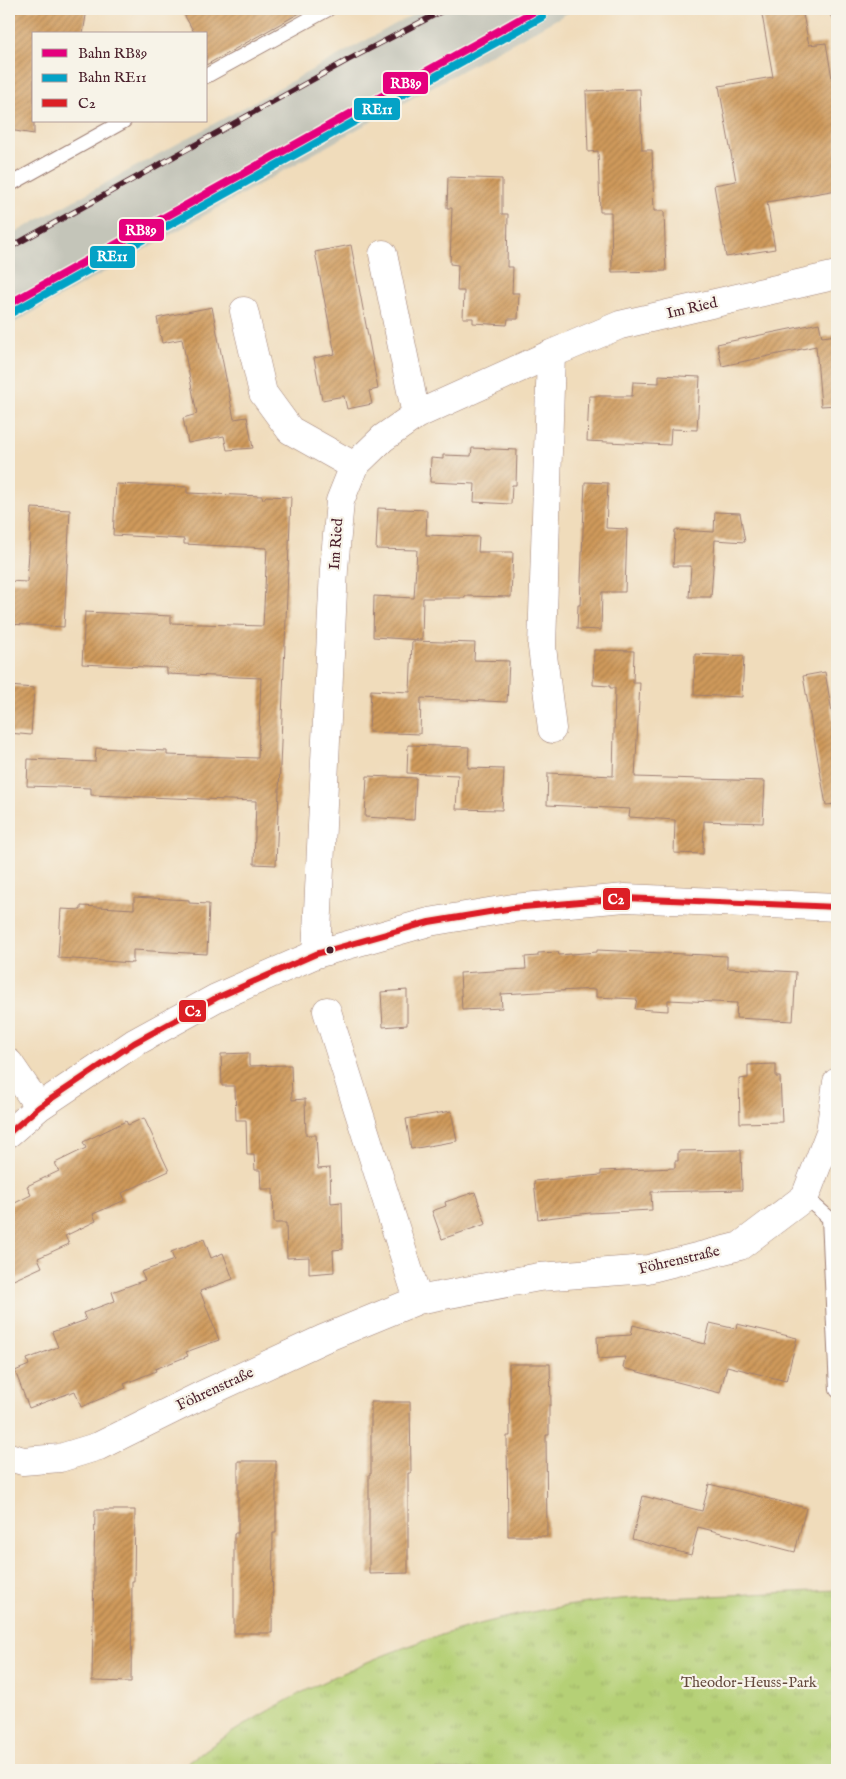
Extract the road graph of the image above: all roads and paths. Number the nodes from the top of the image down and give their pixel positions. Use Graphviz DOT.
graph roads {
  1 [pos="328,9"];
  2 [pos="208,75"];
  3 [pos="122,122"];
  4 [pos="9,185"];
  5 [pos="383,254"];
  6 [pos="837,275"];
  7 [pos="244,311"];
  8 [pos="550,354"];
  9 [pos="416,415"];
  10 [pos="354,466"];
  11 [pos="552,729"];
  12 [pos="837,907"];
  13 [pos="316,954"];
  14 [pos="327,1011"];
  15 [pos="9,1063"];
  16 [pos="837,1082"];
  17 [pos="39,1107"];
  18 [pos="9,1133"];
  19 [pos="805,1197"];
  20 [pos="418,1300"];
  21 [pos="837,1390"];
  22 [pos="9,1457"];
  1 -- 2 [label="lane"];
  3 -- 4 [label="lane"];
  5 -- 9 [label="street"];
  6 -- 8 [label="street, Im Ried"];
  7 -- 10 [label="street"];
  8 -- 9 [label="street, Im Ried"];
  8 -- 11 [label="street"];
  9 -- 10 [label="street, Im Ried"];
  10 -- 13 [label="street, Im Ried"];
  12 -- 13 [label="street"];
  13 -- 17 [label="street"];
  14 -- 20 [label="street"];
  15 -- 17 [label="street"];
  16 -- 19 [label="street"];
  17 -- 18 [label="street"];
  19 -- 20 [label="street, Föhrenstraße"];
  19 -- 21 [label="lane"];
  20 -- 22 [label="street, Föhrenstraße"];
}
